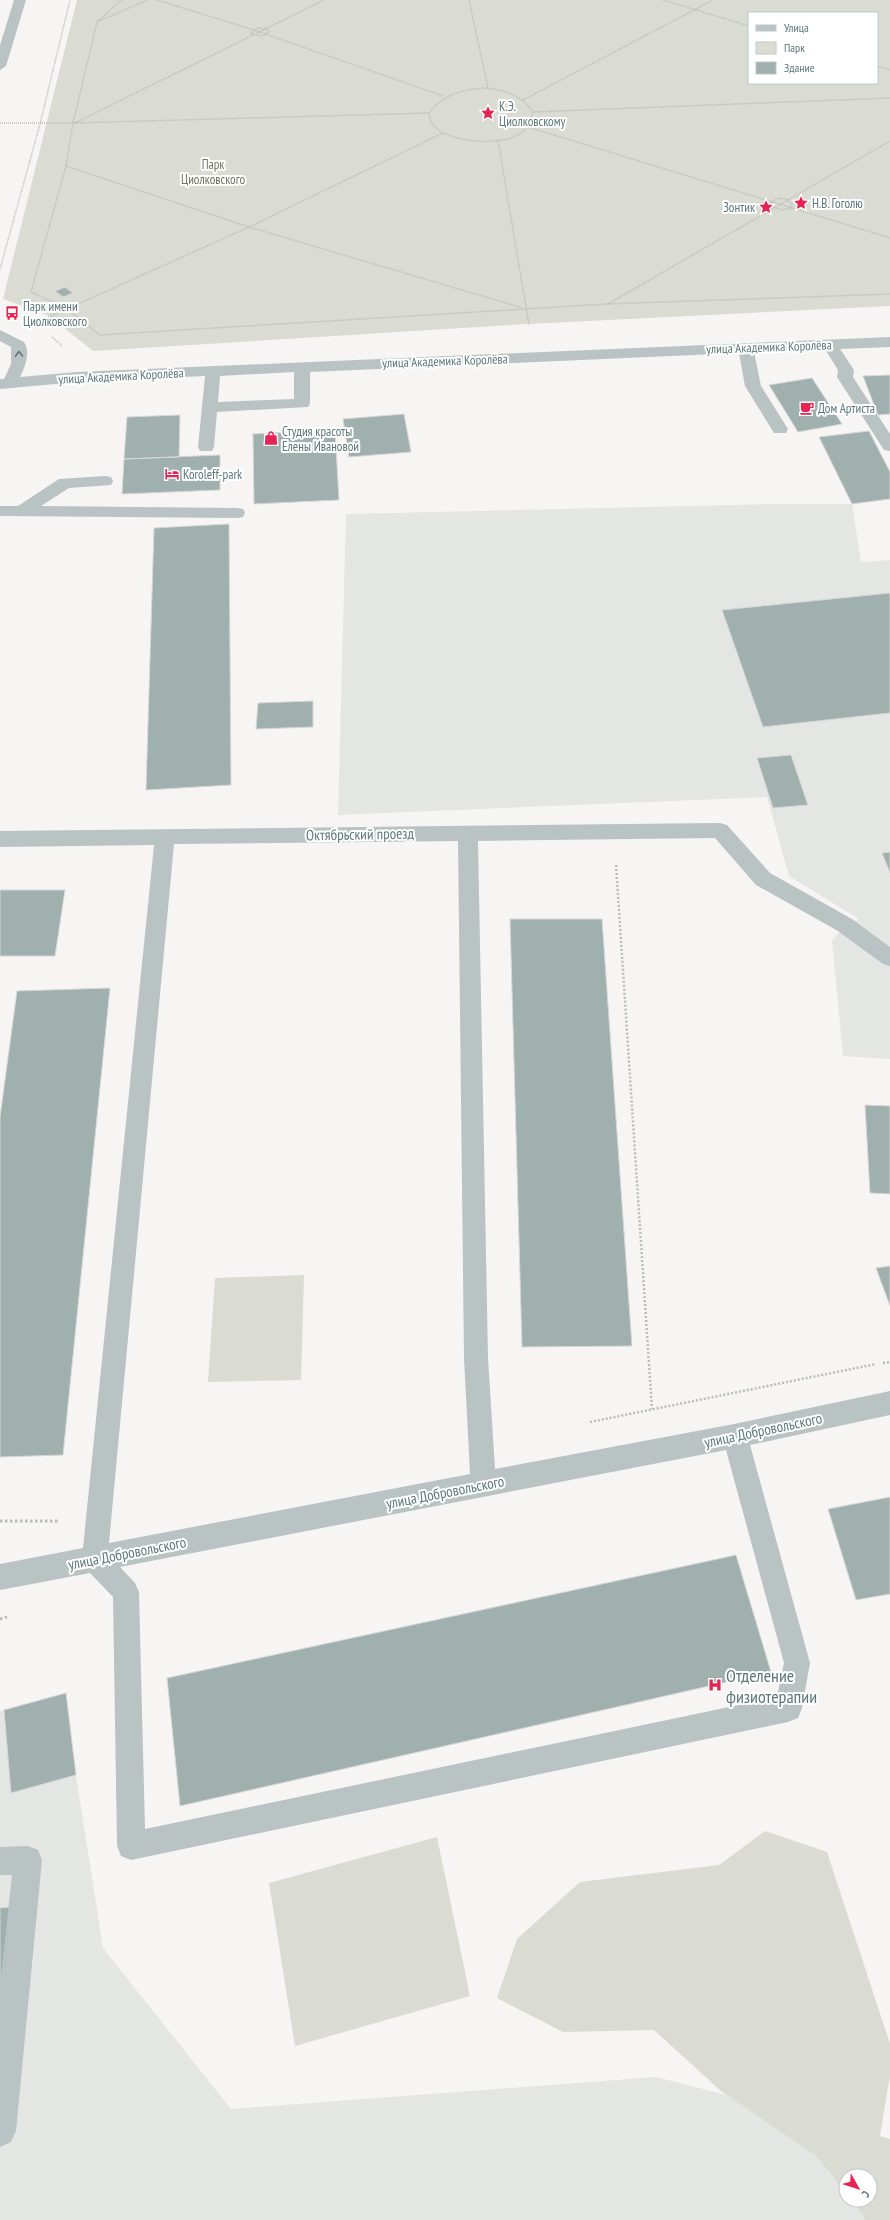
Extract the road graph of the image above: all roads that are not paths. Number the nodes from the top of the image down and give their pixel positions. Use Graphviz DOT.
graph roads {
  1 [pos="14,8"];
  2 [pos="0,66"];
  3 [pos="0,335"];
  4 [pos="890,342"];
  5 [pos="830,345"];
  6 [pos="746,348"];
  7 [pos="302,367"];
  8 [pos="213,371"];
  9 [pos="5,384"];
  10 [pos="210,407"];
  11 [pos="780,429"];
  12 [pos="890,446"];
  13 [pos="206,447"];
  14 [pos="106,481"];
  15 [pos="0,512"];
  16 [pos="20,512"];
  17 [pos="237,513"];
  18 [pos="468,833"];
  19 [pos="165,837"];
  20 [pos="0,839"];
  21 [pos="890,958"];
  22 [pos="890,1403"];
  23 [pos="734,1436"];
  24 [pos="483,1484"];
  25 [pos="95,1559"];
  26 [pos="0,1577"];
  27 [pos="0,1861"];
  28 [pos="0,2131"];
  1 -- 2 [label="street"];
  9 -- 3 [label="street, one-way"];
  4 -- 5 [label="street, улица Академика Королёва"];
  5 -- 6 [label="street, улица Академика Королёва"];
  5 -- 12 [label="street"];
  6 -- 7 [label="street, улица Академика Королёва"];
  6 -- 11 [label="street"];
  7 -- 8 [label="street, улица Академика Королёва"];
  7 -- 10 [label="street"];
  8 -- 9 [label="street, улица Академика Королёва"];
  8 -- 10 [label="street"];
  10 -- 13 [label="street"];
  14 -- 16 [label="street"];
  15 -- 16 [label="street"];
  16 -- 17 [label="street"];
  18 -- 19 [label="street, Октябрьский проезд"];
  18 -- 21 [label="street, Октябрьский проезд"];
  18 -- 24 [label="street"];
  19 -- 20 [label="street, Октябрьский проезд"];
  19 -- 25 [label="street"];
  22 -- 23 [label="street, улица Добровольского"];
  23 -- 24 [label="street, улица Добровольского"];
  23 -- 25 [label="street"];
  24 -- 25 [label="street, улица Добровольского"];
  25 -- 26 [label="street, улица Добровольского"];
  27 -- 28 [label="street"];
}
